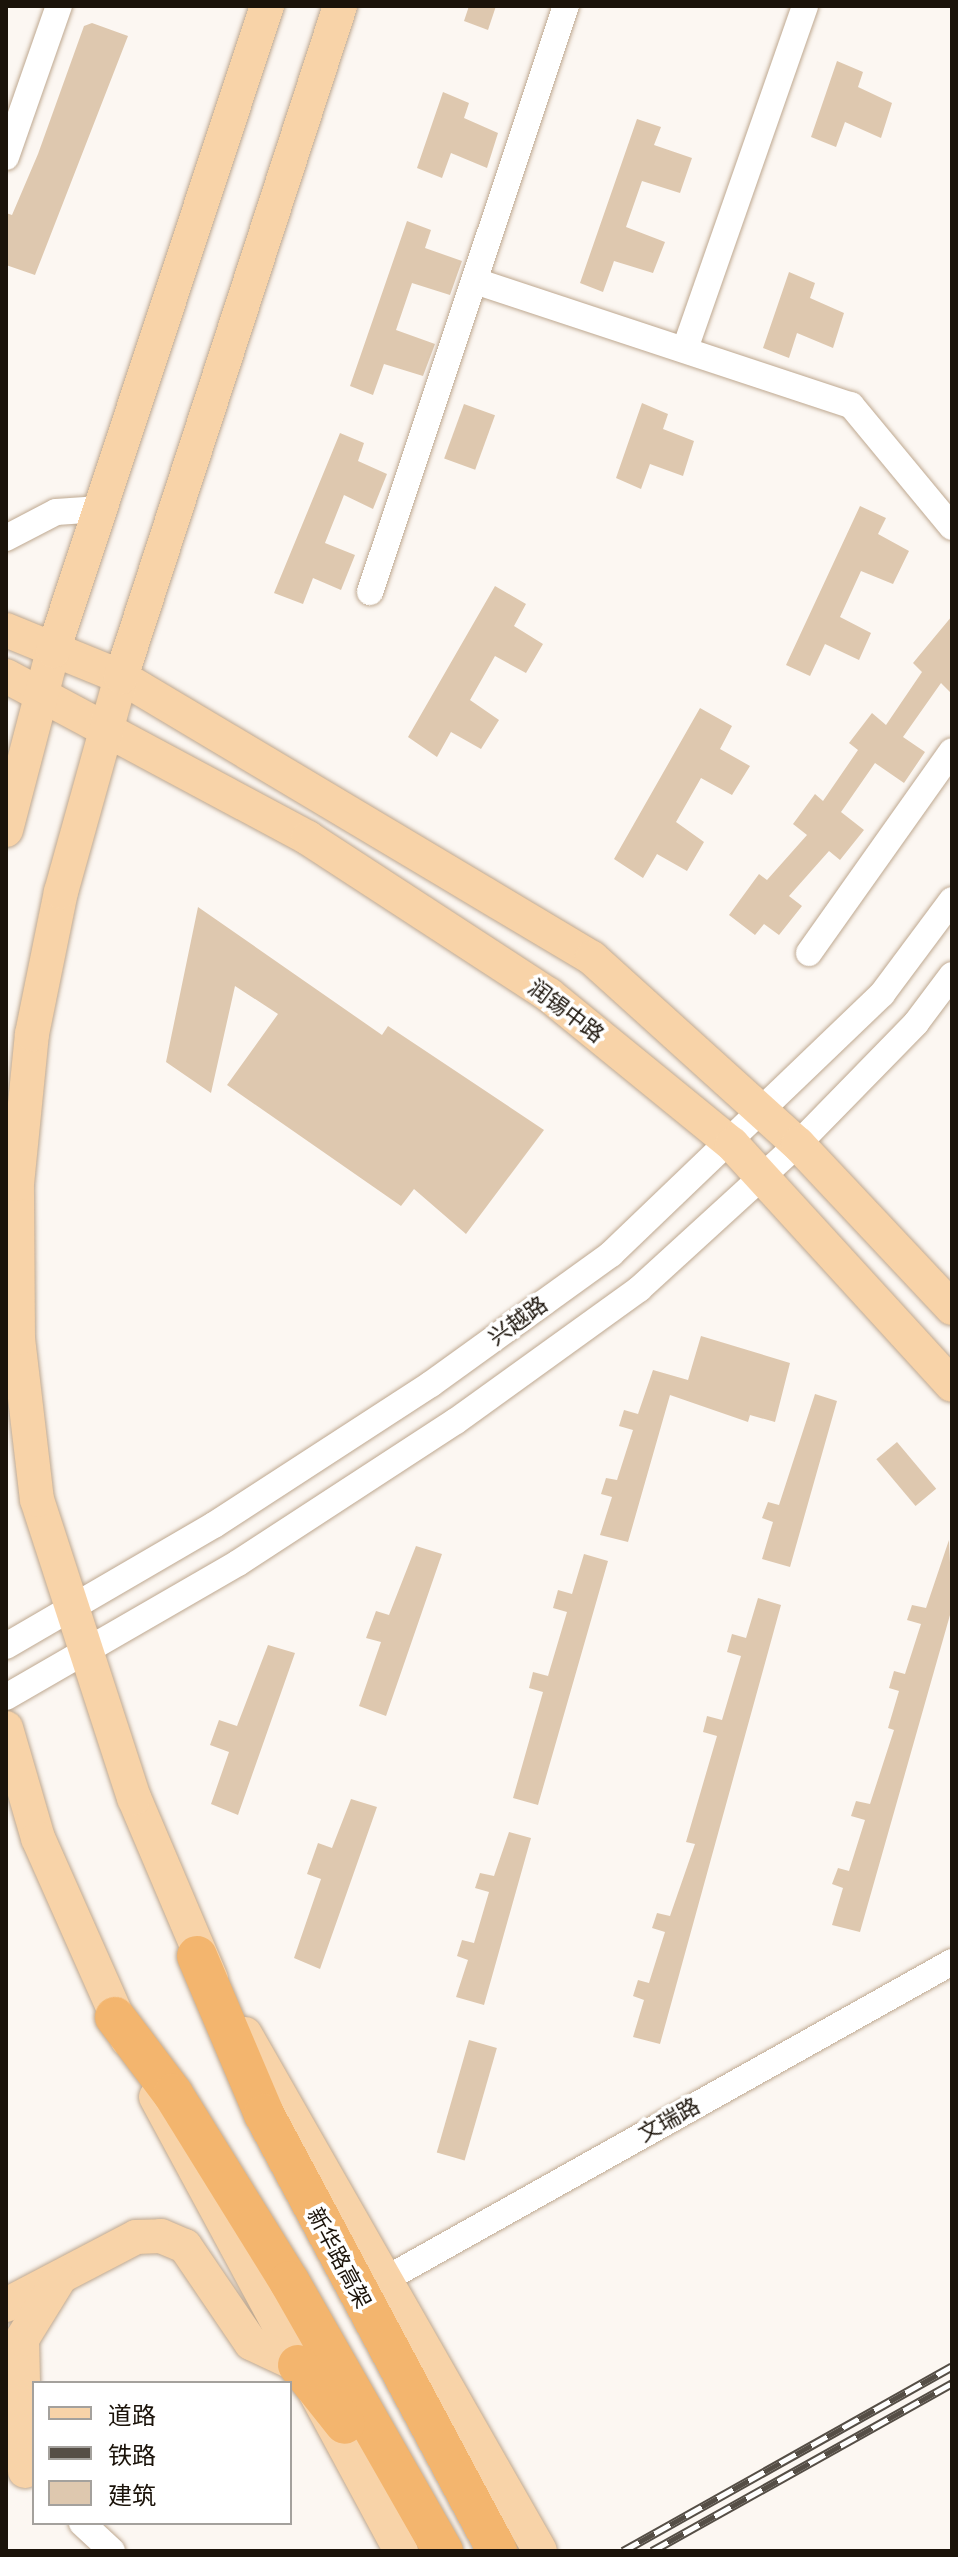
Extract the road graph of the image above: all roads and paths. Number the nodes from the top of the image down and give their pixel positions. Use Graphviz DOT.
graph roads {
  1 [pos="59,6"];
  2 [pos="267,6"];
  3 [pos="340,6"];
  4 [pos="566,6"];
  5 [pos="805,6"];
  6 [pos="6,157"];
  7 [pos="478,282"];
  8 [pos="686,346"];
  9 [pos="100,509"];
  10 [pos="952,527"];
  11 [pos="6,538"];
  12 [pos="370,592"];
  13 [pos="6,630"];
  14 [pos="53,651"];
  15 [pos="6,676"];
  16 [pos="121,677"];
  17 [pos="42,690"];
  18 [pos="107,728"];
  19 [pos="952,751"];
  20 [pos="6,830"];
  21 [pos="952,900"];
  22 [pos="809,953"];
  23 [pos="952,975"];
  24 [pos="764,1113"];
  25 [pos="732,1144"];
  26 [pos="798,1144"];
  27 [pos="760,1179"];
  28 [pos="952,1308"];
  29 [pos="952,1385"];
  30 [pos="73,1608"];
  31 [pos="6,1646"];
  32 [pos="83,1654"];
  33 [pos="6,1697"];
  34 [pos="6,1728"];
  35 [pos="197,1956"];
  36 [pos="952,1962"];
  37 [pos="115,2017"];
  38 [pos="67,2269"];
  39 [pos="386,2279"];
  40 [pos="6,2305"];
  41 [pos="298,2365"];
  42 [pos="22,2469"];
  43 [pos="84,2525"];
  44 [pos="112,2551"];
  45 [pos="401,2551"];
  46 [pos="421,2551"];
  47 [pos="443,2551"];
  48 [pos="497,2551"];
  49 [pos="540,2551"];
  1 -- 6 [label="street"];
  2 -- 9 [label="main road"];
  3 -- 16 [label="main road"];
  4 -- 7 [label="street"];
  5 -- 8 [label="street"];
  7 -- 8 [label="street"];
  7 -- 12 [label="street"];
  8 -- 10 [label="street"];
  9 -- 11 [label="street"];
  9 -- 14 [label="main road"];
  13 -- 14 [label="main road"];
  14 -- 16 [label="main road"];
  14 -- 17 [label="main road"];
  15 -- 17 [label="main road, 润锡中路"];
  16 -- 18 [label="main road"];
  16 -- 24 [label="main road"];
  17 -- 18 [label="main road, 润锡中路"];
  17 -- 20 [label="main road"];
  18 -- 25 [label="main road, 润锡中路"];
  18 -- 30 [label="main road"];
  19 -- 22 [label="street"];
  21 -- 24 [label="street, 兴越路"];
  23 -- 26 [label="street, 兴越路"];
  24 -- 25 [label="street, 兴越路"];
  24 -- 26 [label="main road"];
  25 -- 27 [label="main road, 润锡中路"];
  25 -- 30 [label="street, 兴越路"];
  26 -- 27 [label="street, 兴越路"];
  26 -- 28 [label="main road"];
  27 -- 29 [label="main road, 润锡中路"];
  27 -- 32 [label="street, 兴越路"];
  30 -- 31 [label="street, 兴越路"];
  30 -- 32 [label="main road"];
  32 -- 33 [label="street, 兴越路"];
  32 -- 35 [label="main road"];
  34 -- 37 [label="main road"];
  35 -- 39 [label="main road"];
  35 -- 48 [label="highway, 新华路高架"];
  36 -- 39 [label="street, 文瑞路"];
  37 -- 41 [label="main road"];
  37 -- 47 [label="highway"];
  38 -- 40 [label="main road"];
  38 -- 41 [label="main road"];
  38 -- 42 [label="main road"];
  39 -- 49 [label="main road"];
  41 -- 45 [label="main road"];
  41 -- 46 [label="highway"];
  43 -- 44 [label="street"];
}
